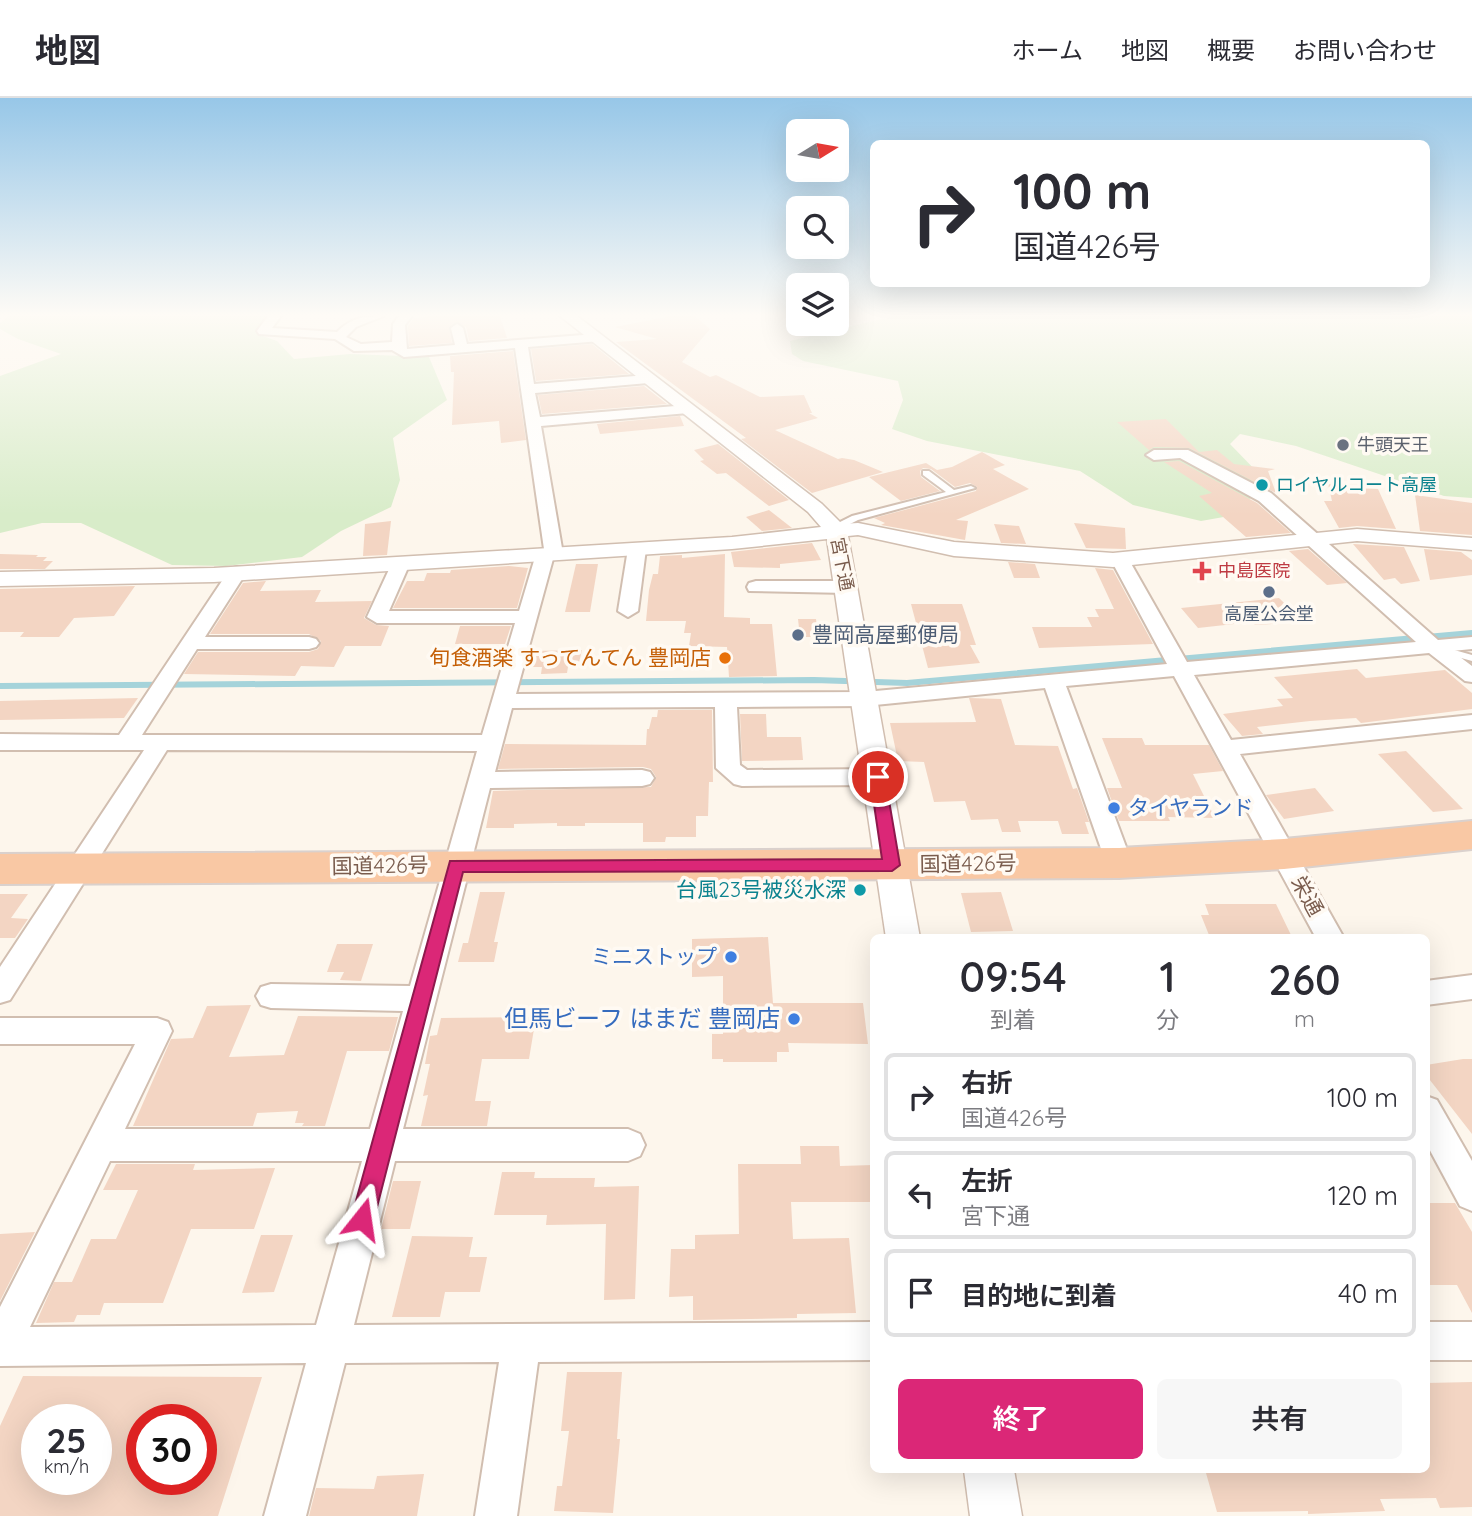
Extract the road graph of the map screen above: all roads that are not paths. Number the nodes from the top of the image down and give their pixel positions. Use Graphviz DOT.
graph roads {
  1 [pos="527,382"];
  2 [pos="611,382"];
  3 [pos="653,382"];
  4 [pos="528,389"];
  5 [pos="688,409"];
  6 [pos="533,422"];
  7 [pos="1154,455"];
  8 [pos="926,473"];
  9 [pos="971,488"];
  10 [pos="952,492"];
  11 [pos="836,532"];
  12 [pos="1311,540"];
  13 [pos="1472,544"];
  14 [pos="637,549"];
  15 [pos="549,554"];
  16 [pos="1120,560"];
  17 [pos="401,563"];
  18 [pos="237,573"];
  19 [pos="0,579"];
  20 [pos="756,587"];
  21 [pos="847,587"];
  22 [pos="628,611"];
  23 [pos="527,617"];
  24 [pos="191,643"];
  25 [pos="309,643"];
  26 [pos="1472,643"];
  27 [pos="1432,645"];
  28 [pos="1472,658"];
  29 [pos="1177,662"];
  30 [pos="1472,676"];
  31 [pos="1053,681"];
  32 [pos="863,688"];
  33 [pos="506,689"];
  34 [pos="726,700"];
  35 [pos="1472,722"];
  36 [pos="0,742"];
  37 [pos="126,743"];
  38 [pos="491,743"];
  39 [pos="159,744"];
  40 [pos="1225,748"];
  41 [pos="878,777"];
  42 [pos="642,778"];
  43 [pos="481,780"];
  44 [pos="1472,835"];
  45 [pos="1284,854"];
  46 [pos="1119,863"];
  47 [pos="892,865"];
  48 [pos="456,866"];
  49 [pos="0,869"];
  50 [pos="77,869"];
  51 [pos="902,934"];
  52 [pos="1328,934"];
  53 [pos="1472,986"];
  54 [pos="0,991"];
  55 [pos="1430,992"];
  56 [pos="271,996"];
  57 [pos="421,999"];
  58 [pos="0,1031"];
  59 [pos="1430,1118"];
  60 [pos="100,1145"];
  61 [pos="382,1145"];
  62 [pos="628,1145"];
  63 [pos="1449,1151"];
  64 [pos="1472,1194"];
  65 [pos="870,1340"];
  66 [pos="1430,1340"];
  67 [pos="1472,1340"];
  68 [pos="521,1343"];
  69 [pos="329,1344"];
  70 [pos="0,1346"];
  71 [pos="989,1473"];
  72 [pos="285,1516"];
  73 [pos="496,1516"];
  74 [pos="996,1516"];
  1 -- 4 [label="street"];
  2 -- 4 [label="street"];
  3 -- 5 [label="street, 宮下通"];
  4 -- 6 [label="street"];
  5 -- 6 [label="street"];
  5 -- 11 [label="street, 宮下通"];
  6 -- 15 [label="street"];
  7 -- 12 [label="street"];
  8 -- 10 [label="lane"];
  9 -- 10 [label="lane"];
  10 -- 11 [label="lane"];
  11 -- 14 [label="street"];
  11 -- 16 [label="street"];
  11 -- 21 [label="street, 宮下通"];
  12 -- 13 [label="street"];
  12 -- 16 [label="street"];
  12 -- 27 [label="street"];
  14 -- 15 [label="street"];
  14 -- 22 [label="street"];
  15 -- 17 [label="street"];
  15 -- 23 [label="street"];
  16 -- 29 [label="street, 栄通"];
  17 -- 18 [label="street"];
  17 -- 23 [label="street"];
  18 -- 19 [label="street"];
  18 -- 24 [label="street"];
  20 -- 21 [label="street"];
  21 -- 32 [label="street, 宮下通"];
  23 -- 33 [label="street"];
  24 -- 25 [label="street"];
  24 -- 37 [label="street"];
  26 -- 27 [label="street"];
  27 -- 28 [label="lane"];
  27 -- 29 [label="street"];
  27 -- 30 [label="street"];
  29 -- 31 [label="street"];
  29 -- 40 [label="street, 栄通"];
  31 -- 32 [label="street"];
  31 -- 46 [label="street"];
  32 -- 34 [label="street"];
  32 -- 41 [label="street, 宮下通"];
  33 -- 34 [label="street"];
  33 -- 38 [label="street"];
  34 -- 41 [label="street"];
  35 -- 40 [label="street"];
  36 -- 37 [label="street"];
  37 -- 39 [label="street"];
  38 -- 39 [label="street"];
  38 -- 43 [label="street"];
  39 -- 50 [label="street"];
  40 -- 45 [label="street, 栄通"];
  41 -- 47 [label="street, 宮下通"];
  42 -- 43 [label="street"];
  43 -- 48 [label="street"];
  44 -- 45 [label="highway, 国道426号"];
  45 -- 46 [label="highway, 国道426号"];
  45 -- 52 [label="street, 栄通"];
  46 -- 47 [label="highway, 国道426号"];
  47 -- 48 [label="highway, 国道426号"];
  47 -- 51 [label="street, 宮下通"];
  48 -- 50 [label="highway, 国道426号"];
  48 -- 57 [label="street"];
  49 -- 50 [label="highway, 国道426号"];
  50 -- 54 [label="street"];
  53 -- 55 [label="street"];
  56 -- 57 [label="street"];
  57 -- 61 [label="street"];
  58 -- 60 [label="street"];
  59 -- 63 [label="street"];
  60 -- 61 [label="street"];
  60 -- 70 [label="street"];
  61 -- 62 [label="street"];
  61 -- 69 [label="street"];
  63 -- 64 [label="street"];
  65 -- 68 [label="street"];
  66 -- 67 [label="street"];
  68 -- 69 [label="street"];
  68 -- 73 [label="street"];
  69 -- 70 [label="street"];
  69 -- 72 [label="street"];
  71 -- 74 [label="street"];
}
